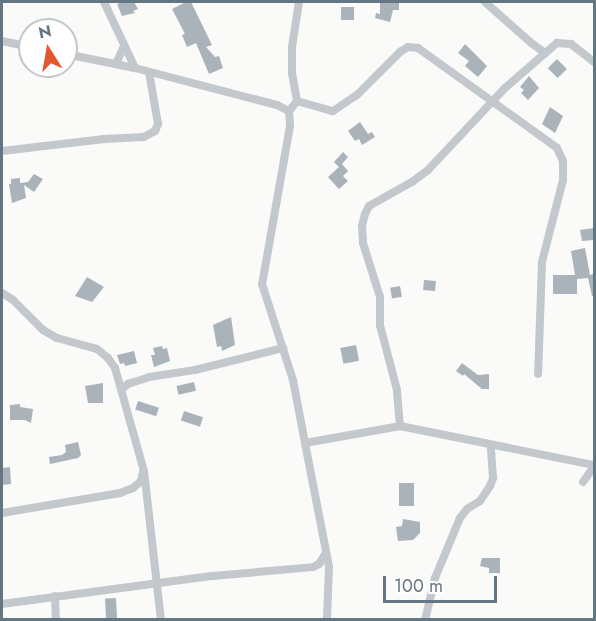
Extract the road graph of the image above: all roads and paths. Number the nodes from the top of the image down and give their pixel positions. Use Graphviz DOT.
graph roads {
  1 [pos="104,2"];
  2 [pos="299,2"];
  3 [pos="485,2"];
  4 [pos="2,41"];
  5 [pos="18,44"];
  6 [pos="124,46"];
  7 [pos="545,53"];
  8 [pos="78,56"];
  9 [pos="594,62"];
  10 [pos="116,64"];
  11 [pos="135,68"];
  12 [pos="149,72"];
  13 [pos="297,101"];
  14 [pos="492,102"];
  15 [pos="289,111"];
  16 [pos="2,151"];
  17 [pos="2,293"];
  18 [pos="283,348"];
  19 [pos="538,374"];
  20 [pos="122,389"];
  21 [pos="400,426"];
  22 [pos="305,444"];
  23 [pos="491,446"];
  24 [pos="594,466"];
  25 [pos="144,471"];
  26 [pos="583,482"];
  27 [pos="2,513"];
  28 [pos="326,553"];
  29 [pos="157,583"];
  30 [pos="55,596"];
  31 [pos="2,604"];
  32 [pos="56,620"];
  33 [pos="161,620"];
  34 [pos="327,620"];
  35 [pos="425,620"];
  1 -- 6 [label="street"];
  2 -- 13 [label="street"];
  3 -- 7 [label="street"];
  4 -- 5 [label="street"];
  6 -- 10 [label="street"];
  6 -- 11 [label="street"];
  7 -- 9 [label="street"];
  7 -- 14 [label="street"];
  8 -- 10 [label="street"];
  10 -- 11 [label="street"];
  11 -- 12 [label="street"];
  12 -- 15 [label="street"];
  12 -- 16 [label="street"];
  13 -- 14 [label="street"];
  13 -- 15 [label="street"];
  14 -- 19 [label="street"];
  14 -- 21 [label="street"];
  15 -- 18 [label="street"];
  17 -- 20 [label="street"];
  18 -- 20 [label="street"];
  18 -- 22 [label="street"];
  20 -- 25 [label="street"];
  21 -- 22 [label="street"];
  21 -- 23 [label="street"];
  22 -- 28 [label="street"];
  23 -- 24 [label="street"];
  23 -- 35 [label="street"];
  24 -- 26 [label="street"];
  25 -- 27 [label="street"];
  25 -- 29 [label="street"];
  28 -- 29 [label="street"];
  28 -- 34 [label="street"];
  29 -- 30 [label="street"];
  29 -- 33 [label="street"];
  30 -- 31 [label="street"];
  30 -- 32 [label="street"];
}
